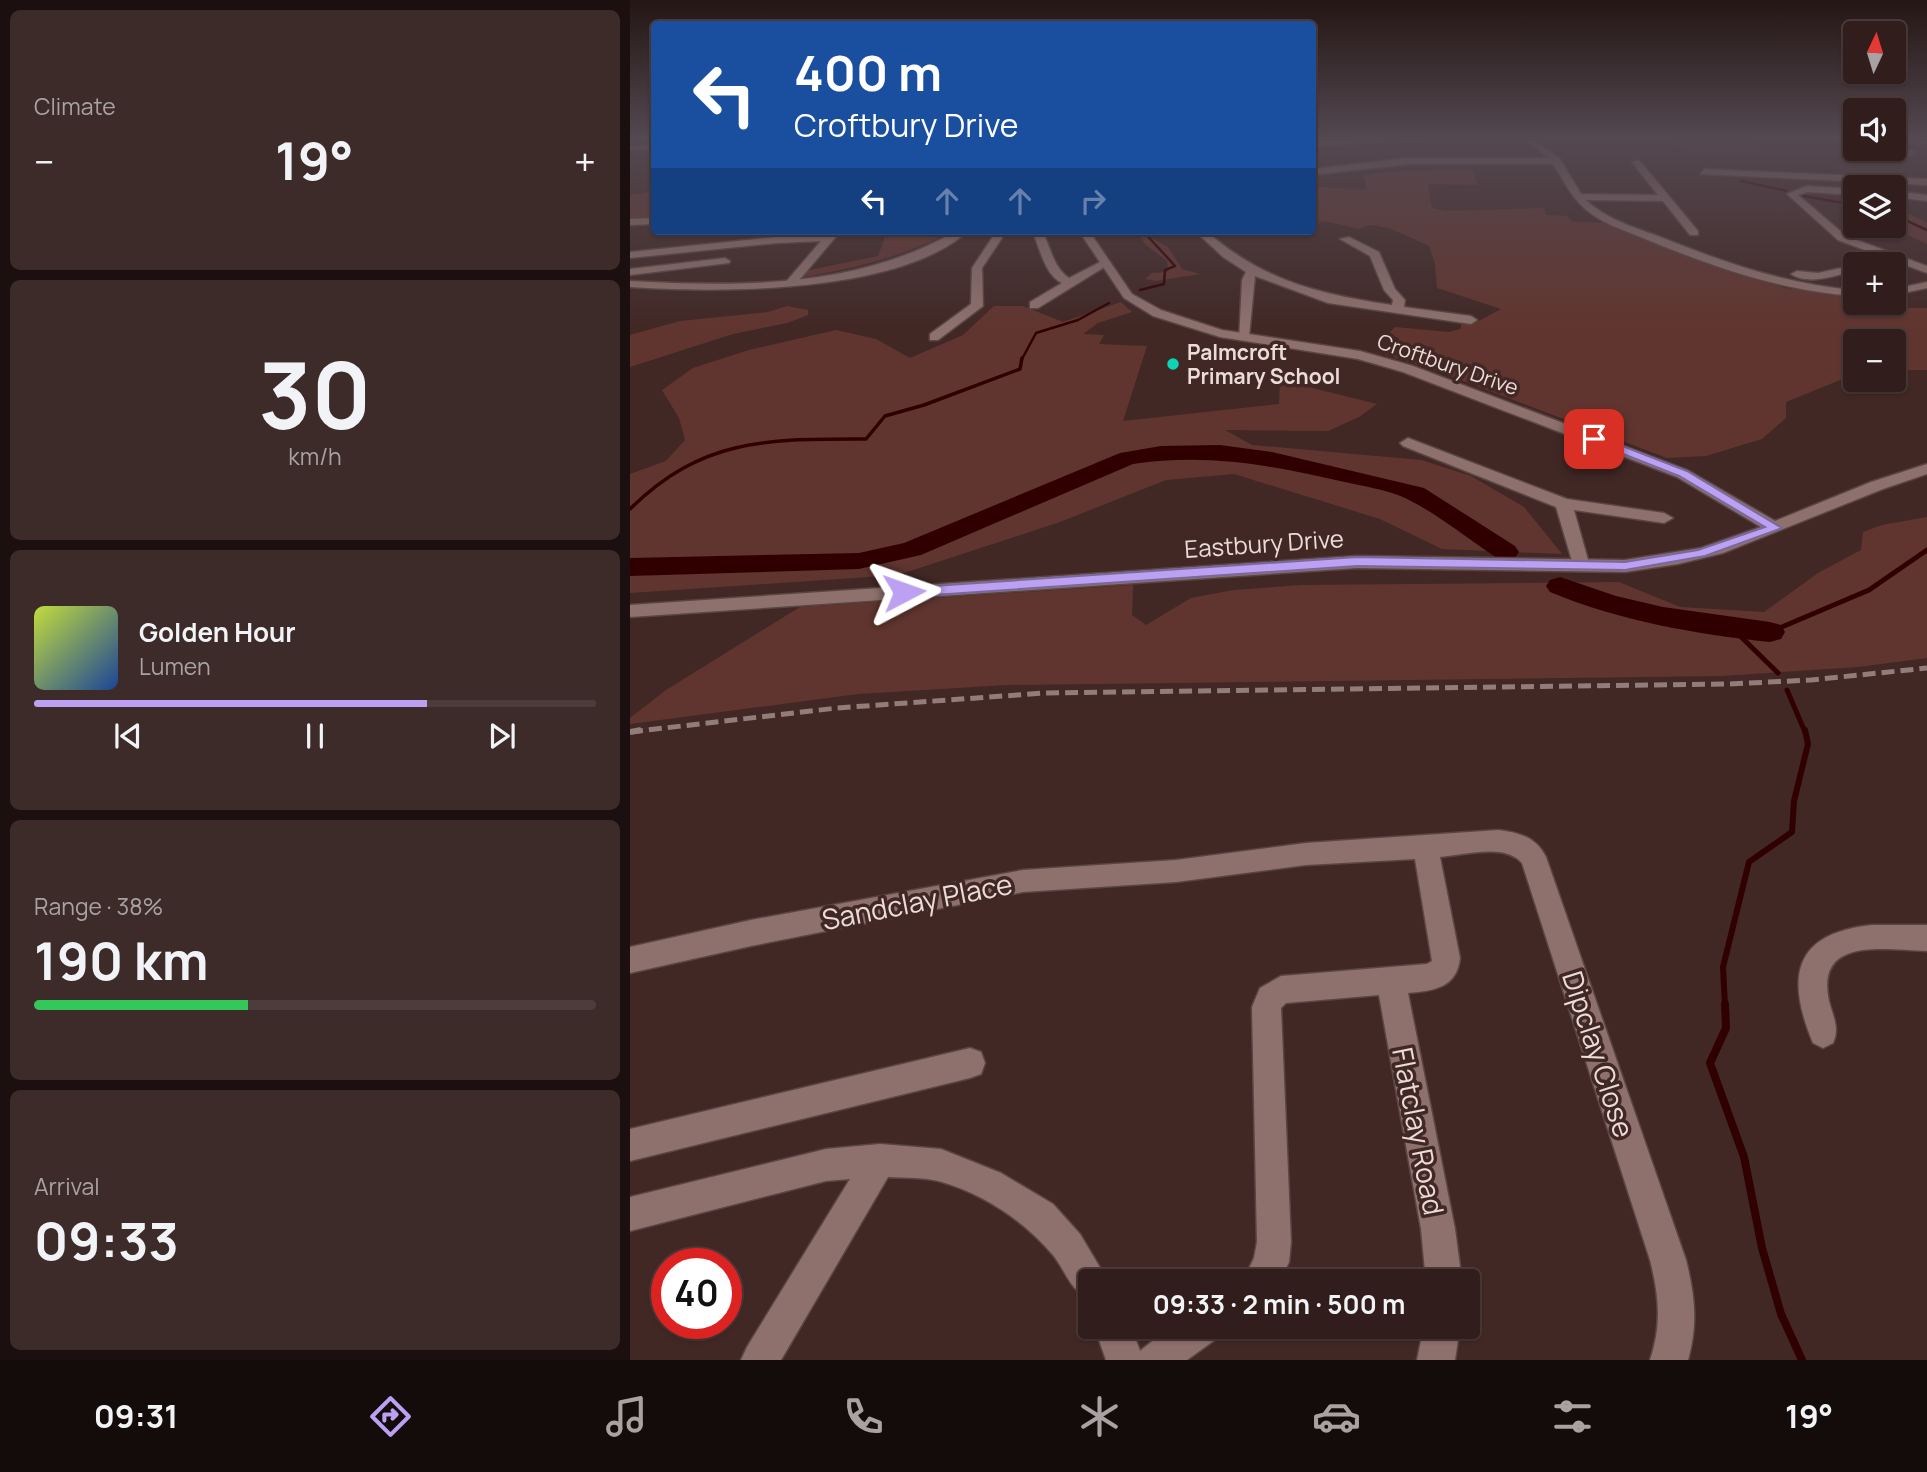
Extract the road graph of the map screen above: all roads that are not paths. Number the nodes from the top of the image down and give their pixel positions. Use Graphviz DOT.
graph roads {
  1 [pos="1583,200"];
  2 [pos="1667,200"];
  3 [pos="1798,200"];
  4 [pos="651,221"];
  5 [pos="630,222"];
  6 [pos="1693,233"];
  7 [pos="825,235"];
  8 [pos="834,235"];
  9 [pos="956,235"];
  10 [pos="997,235"];
  11 [pos="1039,235"];
  12 [pos="1087,235"];
  13 [pos="1204,235"];
  14 [pos="1843,237"];
  15 [pos="1846,238"];
  16 [pos="1346,239"];
  17 [pos="1879,252"];
  18 [pos="630,255"];
  19 [pos="1804,260"];
  20 [pos="726,261"];
  21 [pos="1906,263"];
  22 [pos="1106,264"];
  23 [pos="672,268"];
  24 [pos="1927,270"];
  25 [pos="1252,271"];
  26 [pos="1843,271"];
  27 [pos="630,272"];
  28 [pos="1797,274"];
  29 [pos="1761,279"];
  30 [pos="1070,282"];
  31 [pos="791,283"];
  32 [pos="630,284"];
  33 [pos="1927,285"];
  34 [pos="661,286"];
  35 [pos="1906,289"];
  36 [pos="1843,292"];
  37 [pos="1034,304"];
  38 [pos="1397,310"];
  39 [pos="1471,320"];
  40 [pos="934,337"];
  41 [pos="1243,337"];
  42 [pos="1408,443"];
  43 [pos="1927,469"];
  44 [pos="1564,504"];
  45 [pos="1664,518"];
  46 [pos="1775,528"];
  47 [pos="1581,567"];
  48 [pos="630,611"];
  49 [pos="1426,848"];
  50 [pos="1207,868"];
  51 [pos="1927,938"];
  52 [pos="630,960"];
  53 [pos="1391,981"];
  54 [pos="1823,1033"];
  55 [pos="970,1063"];
  56 [pos="630,1145"];
  57 [pos="880,1160"];
  58 [pos="630,1214"];
  59 [pos="1082,1269"];
  60 [pos="1267,1269"];
  61 [pos="1443,1269"];
  62 [pos="1117,1339"];
  63 [pos="1185,1339"];
  64 [pos="1440,1339"];
  65 [pos="760,1360"];
  66 [pos="1125,1360"];
  67 [pos="1155,1360"];
  68 [pos="1436,1360"];
  69 [pos="1669,1360"];
  1 -- 29 [label="street"];
  2 -- 6 [label="street"];
  3 -- 14 [label="street"];
  4 -- 5 [label="street"];
  7 -- 18 [label="street"];
  8 -- 31 [label="street"];
  9 -- 31 [label="street"];
  10 -- 40 [label="street"];
  11 -- 30 [label="street"];
  12 -- 22 [label="street, Croftbury Drive"];
  13 -- 25 [label="street"];
  15 -- 17 [label="street"];
  16 -- 38 [label="street"];
  19 -- 28 [label="street"];
  20 -- 23 [label="street"];
  21 -- 24 [label="street"];
  22 -- 30 [label="street"];
  22 -- 41 [label="street, Croftbury Drive"];
  23 -- 27 [label="street"];
  23 -- 34 [label="street"];
  25 -- 38 [label="street"];
  25 -- 41 [label="street"];
  26 -- 28 [label="street"];
  28 -- 29 [label="street"];
  29 -- 36 [label="street"];
  30 -- 37 [label="street"];
  31 -- 34 [label="street"];
  32 -- 34 [label="street"];
  33 -- 35 [label="street"];
  38 -- 39 [label="street"];
  41 -- 46 [label="street, Croftbury Drive"];
  42 -- 44 [label="street"];
  43 -- 46 [label="street, Eastbury Drive"];
  44 -- 45 [label="street"];
  44 -- 47 [label="street"];
  46 -- 47 [label="street, Eastbury Drive"];
  47 -- 48 [label="street, Eastbury Drive"];
  49 -- 50 [label="street, Dipclay Close"];
  49 -- 53 [label="street"];
  49 -- 69 [label="street, Dipclay Close"];
  50 -- 52 [label="street, Sandclay Place"];
  51 -- 54 [label="street"];
  53 -- 60 [label="street"];
  53 -- 61 [label="street, Flatclay Road"];
  55 -- 56 [label="street"];
  57 -- 58 [label="street"];
  57 -- 59 [label="street"];
  57 -- 65 [label="street"];
  62 -- 66 [label="street"];
  63 -- 67 [label="street"];
  64 -- 68 [label="street"];
}
